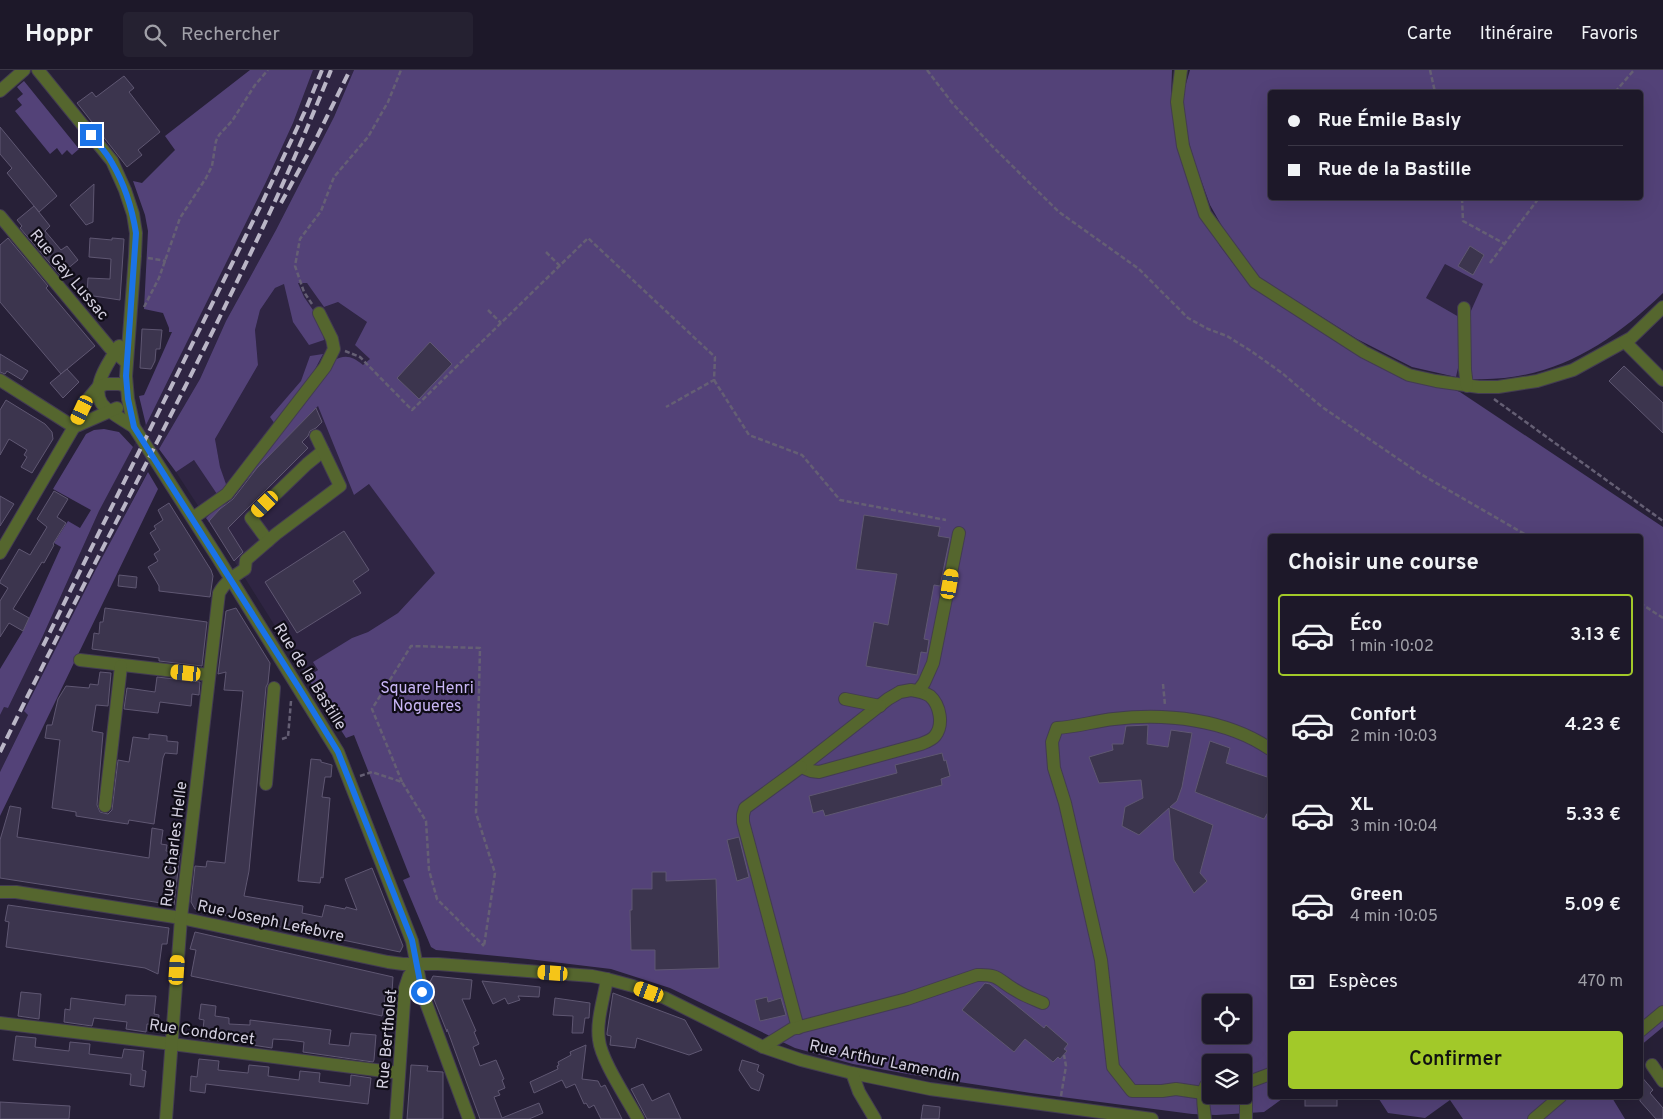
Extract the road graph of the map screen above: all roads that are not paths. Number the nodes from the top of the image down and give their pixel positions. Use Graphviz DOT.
graph roads {
  1 [pos="24,70"];
  2 [pos="38,70"];
  3 [pos="1182,70"];
  4 [pos="0,91"];
  5 [pos="0,216"];
  6 [pos="1663,307"];
  7 [pos="1464,308"];
  8 [pos="319,313"];
  9 [pos="129,329"];
  10 [pos="1625,342"];
  11 [pos="115,352"];
  12 [pos="126,362"];
  13 [pos="1661,374"];
  14 [pos="0,380"];
  15 [pos="1473,386"];
  16 [pos="98,387"];
  17 [pos="127,393"];
  18 [pos="112,412"];
  19 [pos="134,427"];
  20 [pos="74,428"];
  21 [pos="316,436"];
  22 [pos="323,451"];
  23 [pos="193,518"];
  24 [pos="959,533"];
  25 [pos="268,541"];
  26 [pos="0,553"];
  27 [pos="230,578"];
  28 [pos="80,660"];
  29 [pos="120,666"];
  30 [pos="209,675"];
  31 [pos="274,688"];
  32 [pos="918,691"];
  33 [pos="845,699"];
  34 [pos="880,706"];
  35 [pos="1268,748"];
  36 [pos="801,767"];
  37 [pos="266,784"];
  38 [pos="105,806"];
  39 [pos="0,892"];
  40 [pos="181,918"];
  41 [pos="417,964"];
  42 [pos="607,979"];
  43 [pos="1043,1004"];
  44 [pos="1663,1012"];
  45 [pos="0,1024"];
  46 [pos="798,1028"];
  47 [pos="1643,1029"];
  48 [pos="172,1044"];
  49 [pos="764,1047"];
  50 [pos="1652,1065"];
  51 [pos="399,1073"];
  52 [pos="852,1073"];
  53 [pos="1268,1075"];
  54 [pos="1252,1080"];
  55 [pos="1663,1081"];
  56 [pos="1202,1093"];
  57 [pos="1557,1099"];
  58 [pos="1204,1104"];
  59 [pos="1246,1104"];
  60 [pos="166,1119"];
  61 [pos="396,1119"];
  62 [pos="469,1119"];
  63 [pos="638,1119"];
  64 [pos="875,1119"];
  65 [pos="1152,1119"];
  66 [pos="1205,1119"];
  67 [pos="1246,1119"];
  68 [pos="1534,1119"];
  1 -- 4 [label="street"];
  2 -- 9 [label="street, Rue de la Bastille"];
  3 -- 15 [label="street"];
  5 -- 11 [label="street, Rue Gay Lussac"];
  6 -- 10 [label="street"];
  7 -- 15 [label="street"];
  8 -- 23 [label="street"];
  9 -- 11 [label="street"];
  9 -- 12 [label="street, Rue de la Bastille"];
  10 -- 13 [label="street"];
  10 -- 15 [label="street"];
  11 -- 12 [label="street, Rue Gay Lussac"];
  11 -- 16 [label="street"];
  12 -- 17 [label="street, Rue de la Bastille"];
  14 -- 20 [label="street"];
  16 -- 17 [label="street"];
  16 -- 18 [label="street, Rue de la Bastille"];
  16 -- 20 [label="street"];
  17 -- 18 [label="street"];
  17 -- 19 [label="street, Rue de la Bastille"];
  18 -- 19 [label="street, Rue de la Bastille"];
  18 -- 20 [label="street"];
  19 -- 23 [label="street, Rue de la Bastille"];
  20 -- 26 [label="street"];
  21 -- 22 [label="street"];
  22 -- 25 [label="street"];
  22 -- 25 [label="street, Rue Charles Helle"];
  23 -- 27 [label="street, Rue de la Bastille"];
  24 -- 32 [label="street"];
  25 -- 27 [label="street, Rue Charles Helle"];
  27 -- 30 [label="street, Rue Charles Helle"];
  27 -- 41 [label="street, Rue de la Bastille"];
  28 -- 29 [label="street"];
  29 -- 30 [label="street"];
  29 -- 38 [label="street"];
  30 -- 40 [label="street, Rue Charles Helle"];
  31 -- 37 [label="street"];
  32 -- 34 [label="street"];
  32 -- 36 [label="street"];
  33 -- 34 [label="street"];
  34 -- 36 [label="street"];
  35 -- 56 [label="street"];
  36 -- 46 [label="street"];
  39 -- 40 [label="street, Rue Joseph Lefebvre"];
  40 -- 41 [label="street, Rue Joseph Lefebvre"];
  40 -- 48 [label="street, Rue Charles Helle"];
  41 -- 42 [label="street, Rue Arthur Lamendin"];
  41 -- 51 [label="street, Rue Bertholet"];
  41 -- 62 [label="street, Rue de la Bastille"];
  42 -- 49 [label="street, Rue Arthur Lamendin"];
  42 -- 63 [label="street"];
  43 -- 46 [label="street"];
  44 -- 47 [label="street"];
  45 -- 48 [label="street, Rue Condorcet"];
  46 -- 49 [label="street"];
  48 -- 51 [label="street, Rue Condorcet"];
  48 -- 60 [label="street, Rue Charles Helle"];
  49 -- 52 [label="street, Rue Arthur Lamendin"];
  50 -- 55 [label="street"];
  51 -- 61 [label="street, Rue Bertholet"];
  52 -- 64 [label="street"];
  52 -- 65 [label="street, Rue Arthur Lamendin"];
  53 -- 54 [label="street"];
  57 -- 68 [label="street"];
  58 -- 66 [label="street"];
  59 -- 67 [label="street"];
}
